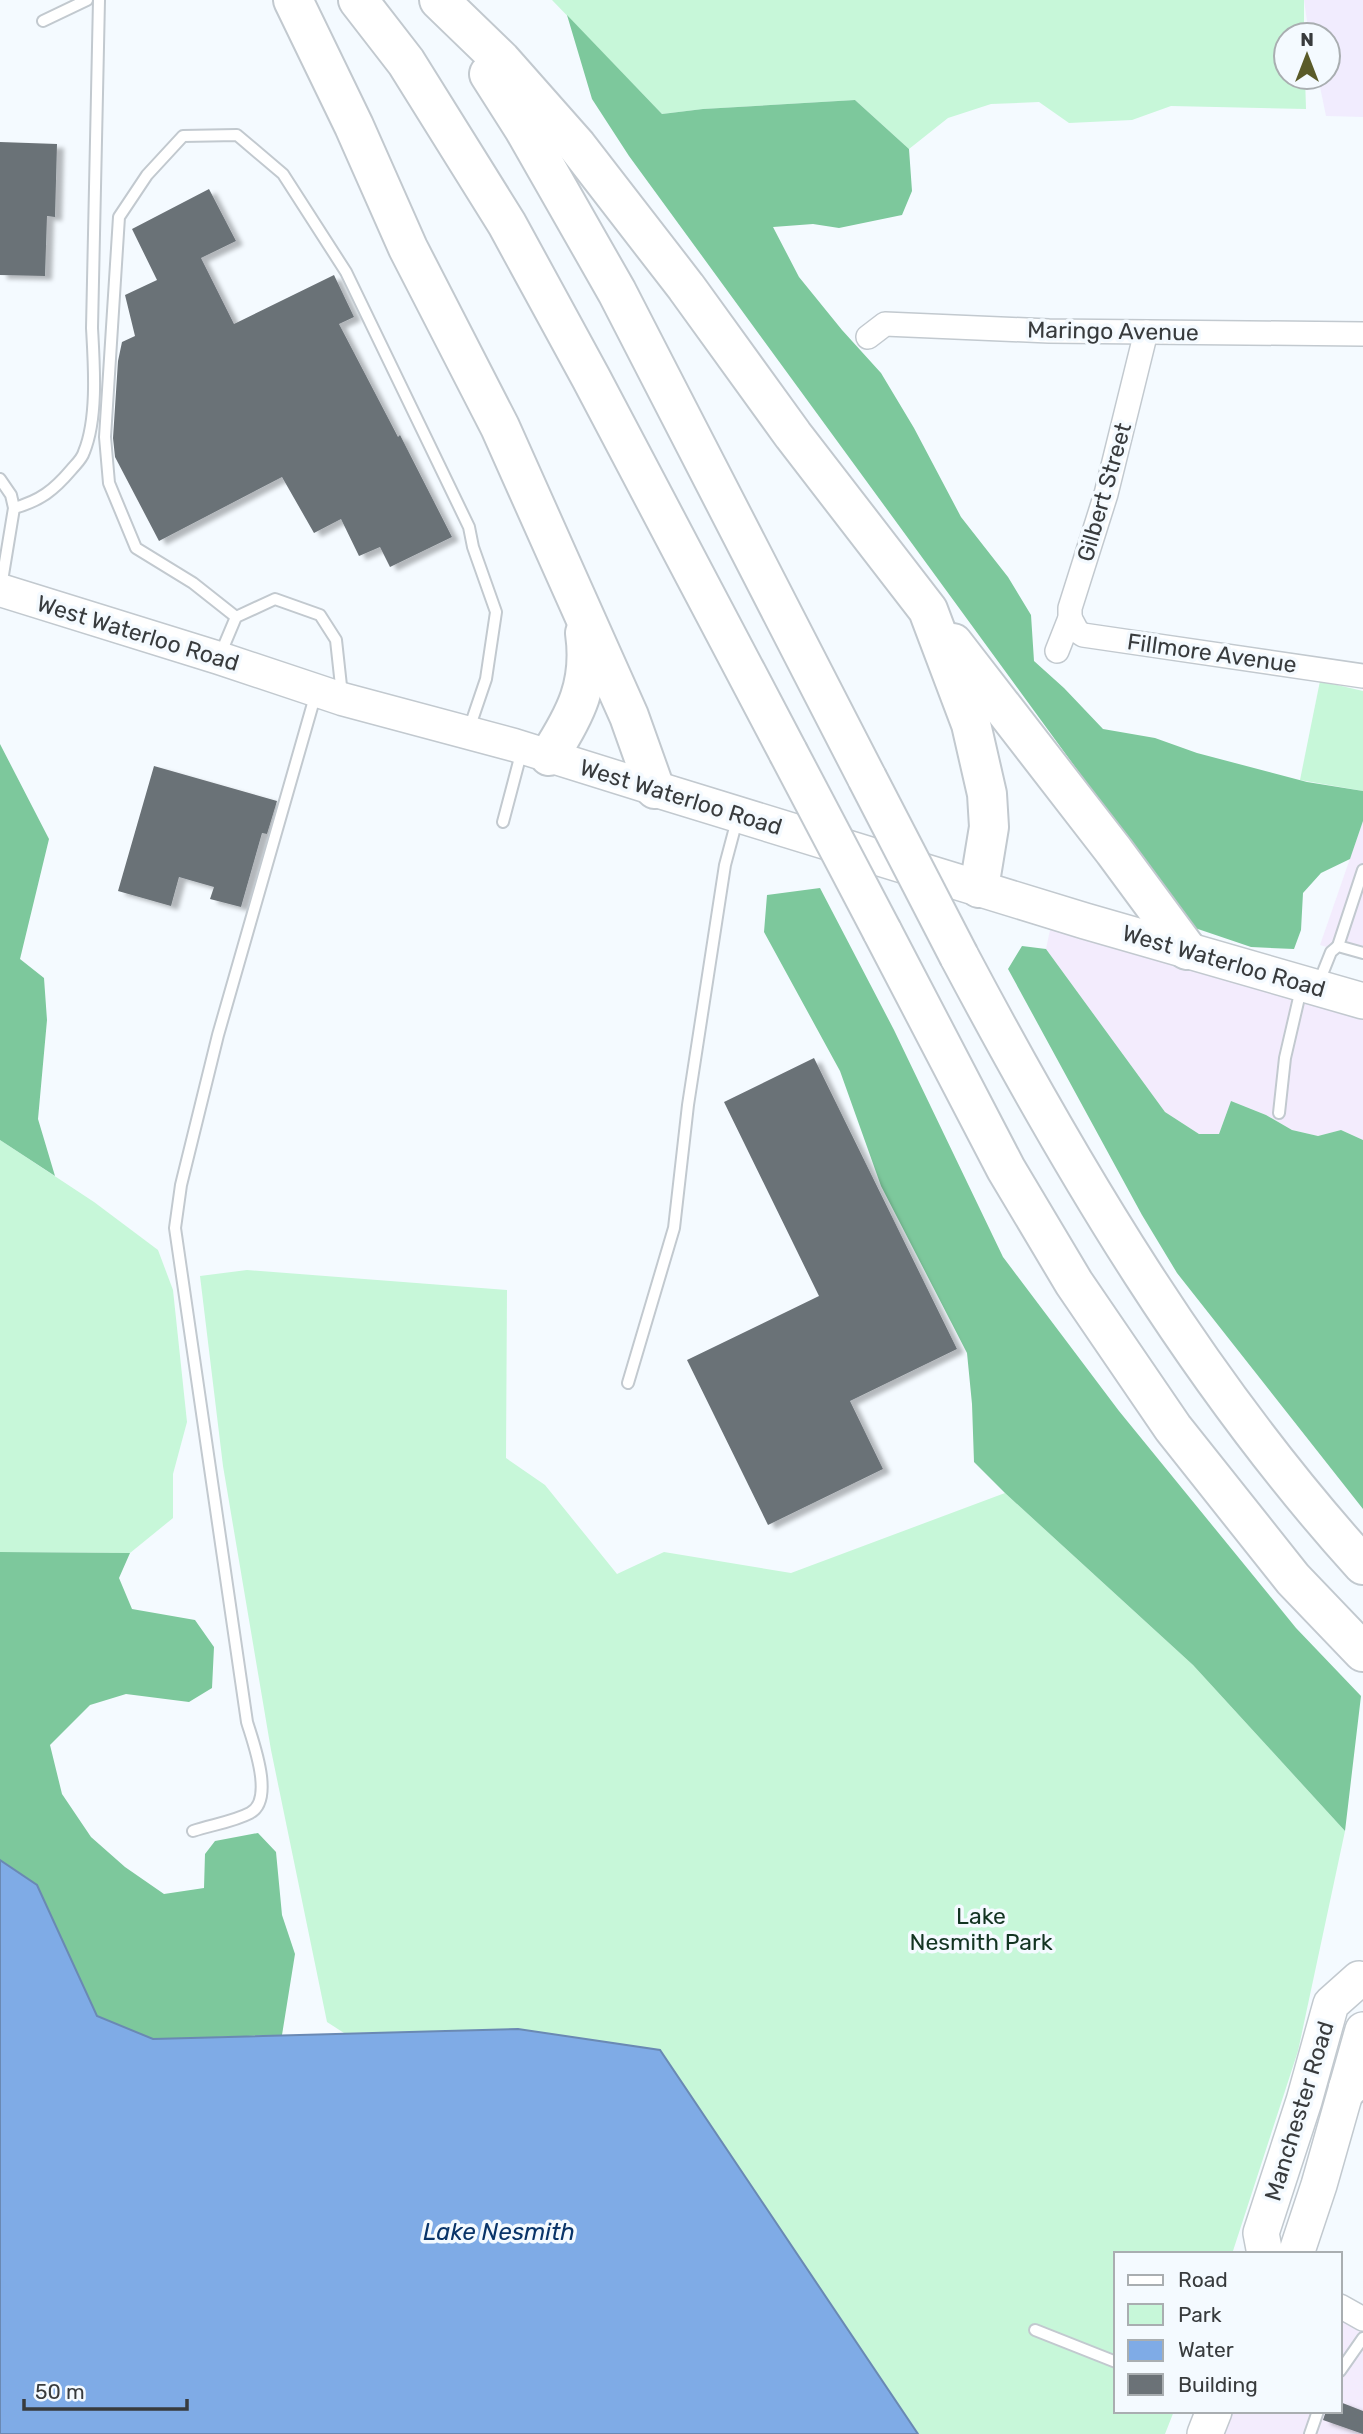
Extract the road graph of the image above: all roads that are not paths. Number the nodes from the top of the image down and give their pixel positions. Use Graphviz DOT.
graph roads {
  1 [pos="87,0"];
  2 [pos="99,0"];
  3 [pos="293,0"];
  4 [pos="358,0"];
  5 [pos="438,0"];
  6 [pos="43,21"];
  7 [pos="1146,332"];
  8 [pos="1363,334"];
  9 [pos="868,337"];
  10 [pos="0,479"];
  11 [pos="14,508"];
  12 [pos="1,590"];
  13 [pos="577,600"];
  14 [pos="928,610"];
  15 [pos="236,617"];
  16 [pos="1070,618"];
  17 [pos="1057,651"];
  18 [pos="219,658"];
  19 [pos="1363,676"];
  20 [pos="329,695"];
  21 [pos="468,733"];
  22 [pos="536,752"];
  23 [pos="655,789"];
  24 [pos="738,815"];
  25 [pos="503,822"];
  26 [pos="1363,870"];
  27 [pos="979,888"];
  28 [pos="1338,946"];
  29 [pos="1187,950"];
  30 [pos="1363,954"];
  31 [pos="1309,986"];
  32 [pos="1363,1001"];
  33 [pos="1279,1113"];
  34 [pos="628,1383"];
  35 [pos="1359,1560"];
  36 [pos="1352,1642"];
  37 [pos="192,1830"];
  38 [pos="1362,1980"];
  39 [pos="1363,2030"];
  40 [pos="1356,2080"];
  41 [pos="1265,2252"];
  42 [pos="1297,2252"];
  43 [pos="1342,2307"];
  44 [pos="1363,2319"];
  45 [pos="1035,2330"];
  46 [pos="1363,2338"];
  47 [pos="1114,2361"];
  48 [pos="1342,2368"];
  49 [pos="1213,2413"];
  50 [pos="1317,2413"];
  51 [pos="1205,2434"];
  52 [pos="1310,2434"];
  1 -- 6 [label="lane"];
  2 -- 11 [label="lane"];
  3 -- 13 [label="highway"];
  4 -- 36 [label="highway, bridge"];
  5 -- 14 [label="highway"];
  5 -- 35 [label="highway, bridge"];
  7 -- 8 [label="street, Maringo Avenue"];
  7 -- 9 [label="street, Maringo Avenue"];
  7 -- 16 [label="street, Gilbert Street"];
  10 -- 11 [label="lane"];
  11 -- 12 [label="lane"];
  12 -- 18 [label="main road, West Waterloo Road"];
  13 -- 22 [label="highway"];
  13 -- 23 [label="highway"];
  14 -- 27 [label="highway"];
  14 -- 29 [label="highway"];
  15 -- 18 [label="lane"];
  15 -- 20 [label="lane"];
  15 -- 21 [label="lane"];
  16 -- 17 [label="street, Gilbert Street"];
  16 -- 19 [label="street, Fillmore Avenue"];
  18 -- 20 [label="main road, West Waterloo Road"];
  20 -- 21 [label="main road, West Waterloo Road"];
  20 -- 37 [label="lane"];
  21 -- 22 [label="main road, West Waterloo Road"];
  22 -- 23 [label="main road, West Waterloo Road"];
  22 -- 25 [label="lane"];
  23 -- 24 [label="main road, West Waterloo Road"];
  24 -- 27 [label="main road, West Waterloo Road"];
  24 -- 34 [label="lane"];
  26 -- 28 [label="lane"];
  27 -- 29 [label="main road, West Waterloo Road"];
  28 -- 30 [label="lane"];
  28 -- 31 [label="lane"];
  29 -- 31 [label="main road, West Waterloo Road"];
  31 -- 32 [label="main road, West Waterloo Road"];
  31 -- 33 [label="lane"];
  38 -- 41 [label="main road, Manchester Road"];
  39 -- 40 [label="main road, Manchester Road"];
  40 -- 42 [label="main road, Manchester Road"];
  43 -- 44 [label="street"];
  45 -- 47 [label="lane"];
  46 -- 48 [label="lane"];
  49 -- 51 [label="main road"];
  50 -- 52 [label="lane"];
}
